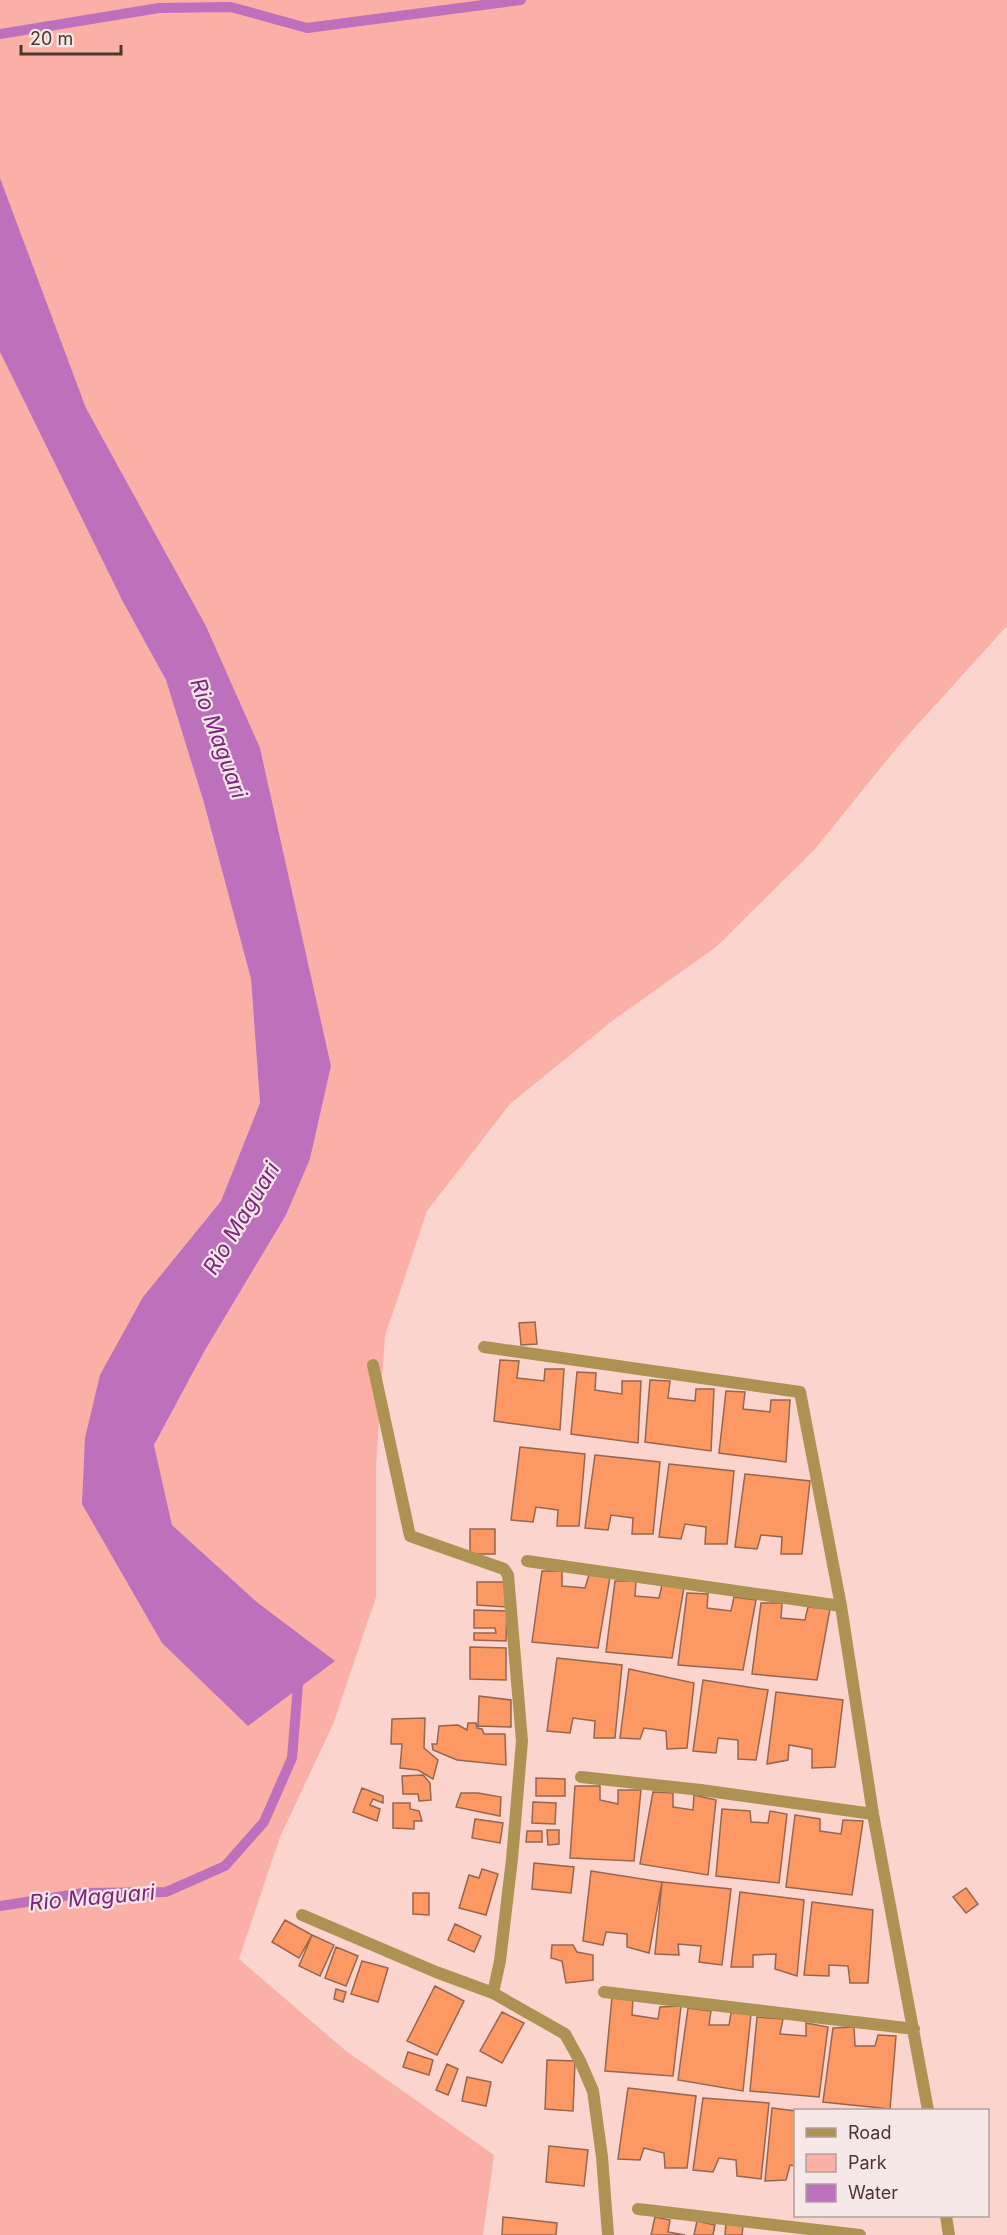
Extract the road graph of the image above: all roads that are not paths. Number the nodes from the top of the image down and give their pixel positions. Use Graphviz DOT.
graph roads {
  1 [pos="484,1347"];
  2 [pos="373,1365"];
  3 [pos="527,1561"];
  4 [pos="841,1606"];
  5 [pos="581,1777"];
  6 [pos="873,1814"];
  7 [pos="302,1915"];
  8 [pos="604,1992"];
  9 [pos="494,1993"];
  10 [pos="914,2029"];
  11 [pos="928,2109"];
  12 [pos="638,2209"];
  13 [pos="946,2217"];
  14 [pos="608,2235"];
  15 [pos="860,2235"];
  16 [pos="949,2235"];
  1 -- 4 [label="street"];
  2 -- 9 [label="street"];
  3 -- 4 [label="street"];
  4 -- 6 [label="street"];
  5 -- 6 [label="street"];
  6 -- 10 [label="street"];
  7 -- 9 [label="street"];
  8 -- 10 [label="street"];
  9 -- 14 [label="street"];
  10 -- 11 [label="street"];
  12 -- 15 [label="street"];
  13 -- 16 [label="street"];
}
